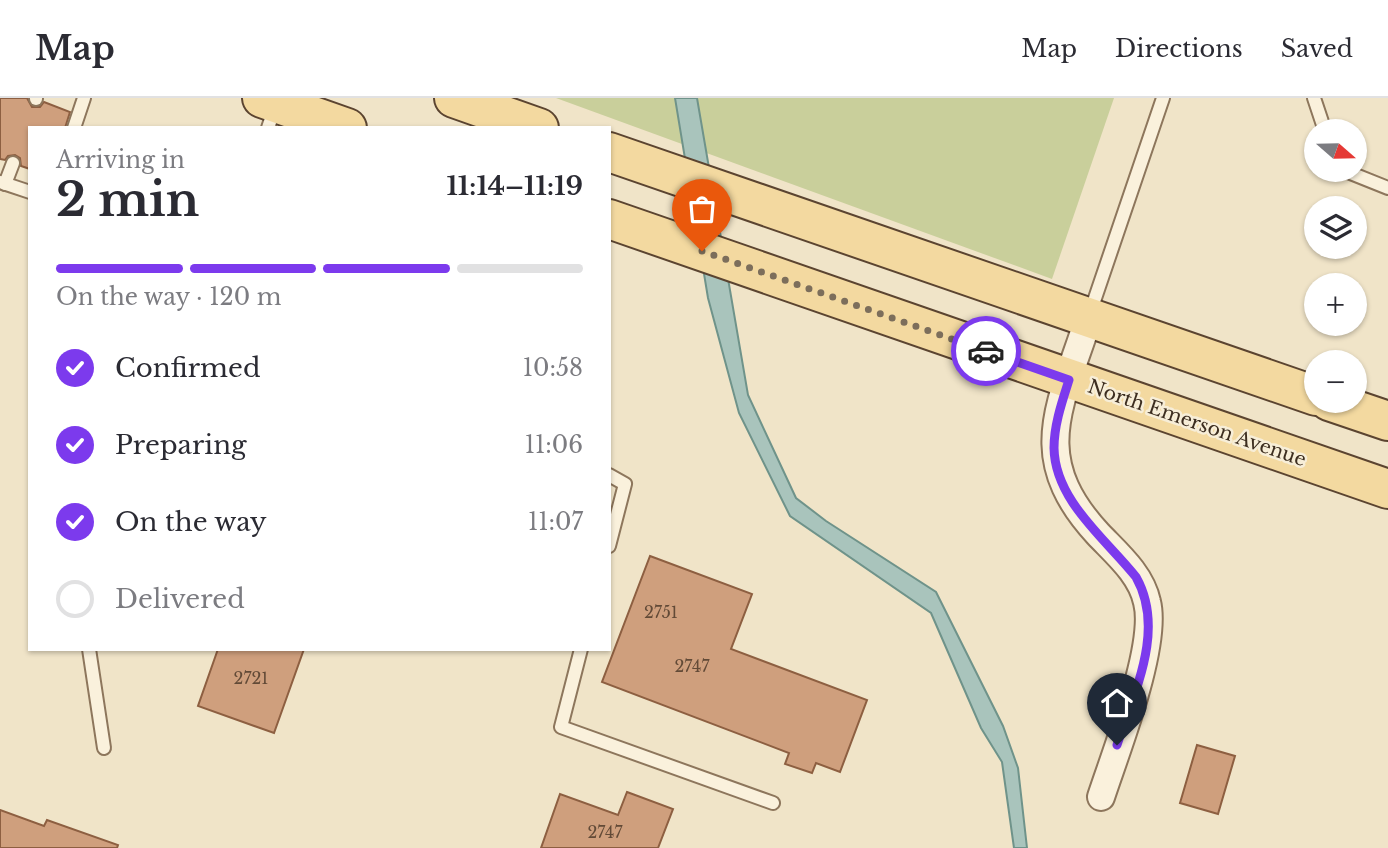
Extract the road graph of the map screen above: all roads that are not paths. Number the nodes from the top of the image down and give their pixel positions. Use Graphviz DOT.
graph roads {
  1 [pos="69,98"];
  2 [pos="454,98"];
  3 [pos="1163,98"];
  4 [pos="1314,98"];
  5 [pos="83,100"];
  6 [pos="269,110"];
  7 [pos="1321,119"];
  8 [pos="75,126"];
  9 [pos="338,126"];
  10 [pos="533,126"];
  11 [pos="623,157"];
  12 [pos="13,163"];
  13 [pos="1367,180"];
  14 [pos="3,183"];
  15 [pos="1388,188"];
  16 [pos="28,191"];
  17 [pos="611,220"];
  18 [pos="1089,317"];
  19 [pos="1069,380"];
  20 [pos="1304,392"];
  21 [pos="1364,413"];
  22 [pos="1388,421"];
  23 [pos="611,476"];
  24 [pos="1388,489"];
  25 [pos="611,538"];
  26 [pos="89,651"];
  27 [pos="581,651"];
  28 [pos="104,748"];
  29 [pos="1101,797"];
  30 [pos="774,803"];
  1 -- 5 [label="lane"];
  2 -- 10 [label="main road"];
  3 -- 18 [label="lane"];
  4 -- 7 [label="lane"];
  5 -- 8 [label="lane"];
  6 -- 9 [label="main road"];
  11 -- 18 [label="main road"];
  12 -- 14 [label="lane"];
  13 -- 15 [label="lane"];
  14 -- 16 [label="lane"];
  17 -- 19 [label="main road, North Emerson Avenue"];
  18 -- 19 [label="street"];
  18 -- 20 [label="main road"];
  19 -- 24 [label="main road, North Emerson Avenue"];
  19 -- 29 [label="street"];
  21 -- 22 [label="main road"];
  23 -- 25 [label="lane"];
  26 -- 28 [label="lane"];
  27 -- 30 [label="lane"];
}
